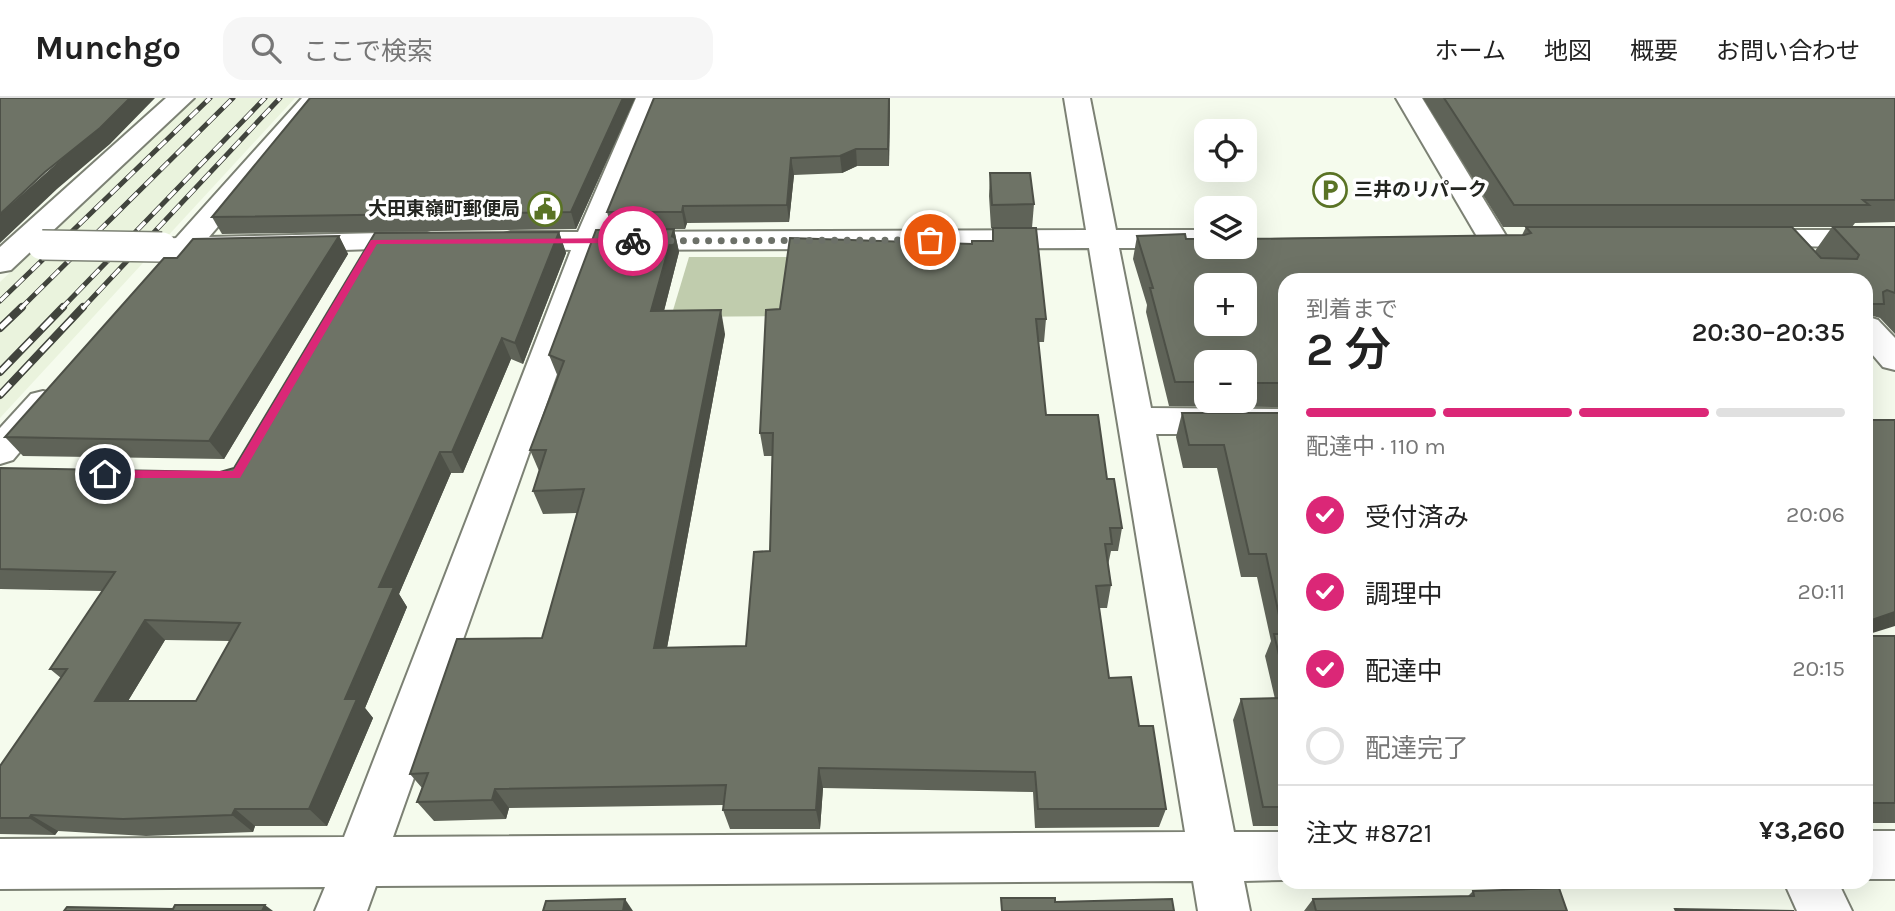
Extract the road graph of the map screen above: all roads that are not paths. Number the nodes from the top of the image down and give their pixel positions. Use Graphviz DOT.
graph roads {
  1 [pos="181,98"];
  2 [pos="316,98"];
  3 [pos="649,98"];
  4 [pos="1077,98"];
  5 [pos="1409,98"];
  6 [pos="1101,239"];
  7 [pos="1194,239"];
  8 [pos="1493,239"];
  9 [pos="1715,239"];
  10 [pos="1784,239"];
  11 [pos="1895,239"];
  12 [pos="589,241"];
  13 [pos="374,242"];
  14 [pos="15,249"];
  15 [pos="178,253"];
  16 [pos="1807,264"];
  17 [pos="354,277"];
  18 [pos="1873,335"];
  19 [pos="1895,359"];
  20 [pos="65,379"];
  21 [pos="1136,421"];
  22 [pos="1278,421"];
  23 [pos="0,451"];
  24 [pos="1215,855"];
  25 [pos="1873,855"];
  26 [pos="1895,855"];
  27 [pos="1278,856"];
  28 [pos="361,859"];
  29 [pos="0,864"];
  30 [pos="1814,889"];
  31 [pos="341,911"];
  32 [pos="1224,911"];
  33 [pos="1826,911"];
  1 -- 14 [label="street"];
  2 -- 15 [label="street"];
  3 -- 12 [label="street"];
  4 -- 6 [label="street"];
  5 -- 8 [label="street"];
  6 -- 7 [label="street"];
  6 -- 12 [label="street"];
  6 -- 21 [label="street"];
  9 -- 10 [label="street"];
  10 -- 11 [label="street"];
  10 -- 16 [label="street"];
  12 -- 13 [label="street"];
  12 -- 28 [label="street"];
  13 -- 15 [label="street"];
  13 -- 17 [label="street"];
  14 -- 15 [label="street, bridge"];
  18 -- 19 [label="street"];
  20 -- 23 [label="street"];
  21 -- 22 [label="street"];
  21 -- 24 [label="street"];
  24 -- 27 [label="street"];
  24 -- 28 [label="street"];
  24 -- 32 [label="street"];
  25 -- 26 [label="street"];
  28 -- 29 [label="street"];
  28 -- 31 [label="street"];
  30 -- 33 [label="street"];
}
